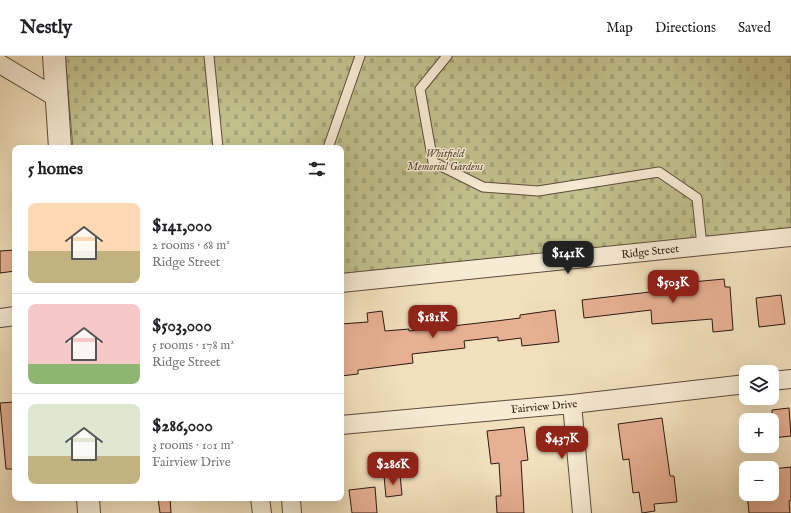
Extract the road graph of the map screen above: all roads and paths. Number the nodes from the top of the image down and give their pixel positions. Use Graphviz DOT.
graph roads {
  1 [pos="54,56"];
  2 [pos="209,56"];
  3 [pos="360,56"];
  4 [pos="447,56"];
  5 [pos="0,64"];
  6 [pos="57,98"];
  7 [pos="60,145"];
  8 [pos="218,145"];
  9 [pos="329,145"];
  10 [pos="791,237"];
  11 [pos="702,246"];
  12 [pos="344,283"];
  13 [pos="12,316"];
  14 [pos="0,318"];
  15 [pos="791,379"];
  16 [pos="779,380"];
  17 [pos="739,385"];
  18 [pos="572,404"];
  19 [pos="344,425"];
  20 [pos="88,501"];
  21 [pos="260,501"];
  22 [pos="291,501"];
  23 [pos="89,513"];
  24 [pos="262,513"];
  25 [pos="292,513"];
  26 [pos="582,513"];
  1 -- 6 [label="street"];
  2 -- 8 [label="lane"];
  3 -- 9 [label="lane"];
  4 -- 11 [label="lane"];
  5 -- 6 [label="street"];
  6 -- 7 [label="street"];
  10 -- 11 [label="street, Ridge Street"];
  11 -- 12 [label="street, Ridge Street"];
  13 -- 14 [label="street"];
  15 -- 16 [label="street"];
  17 -- 18 [label="street, Fairview Drive"];
  18 -- 19 [label="street, Fairview Drive"];
  18 -- 26 [label="street"];
  20 -- 23 [label="street"];
  21 -- 24 [label="street"];
  22 -- 25 [label="street"];
}
